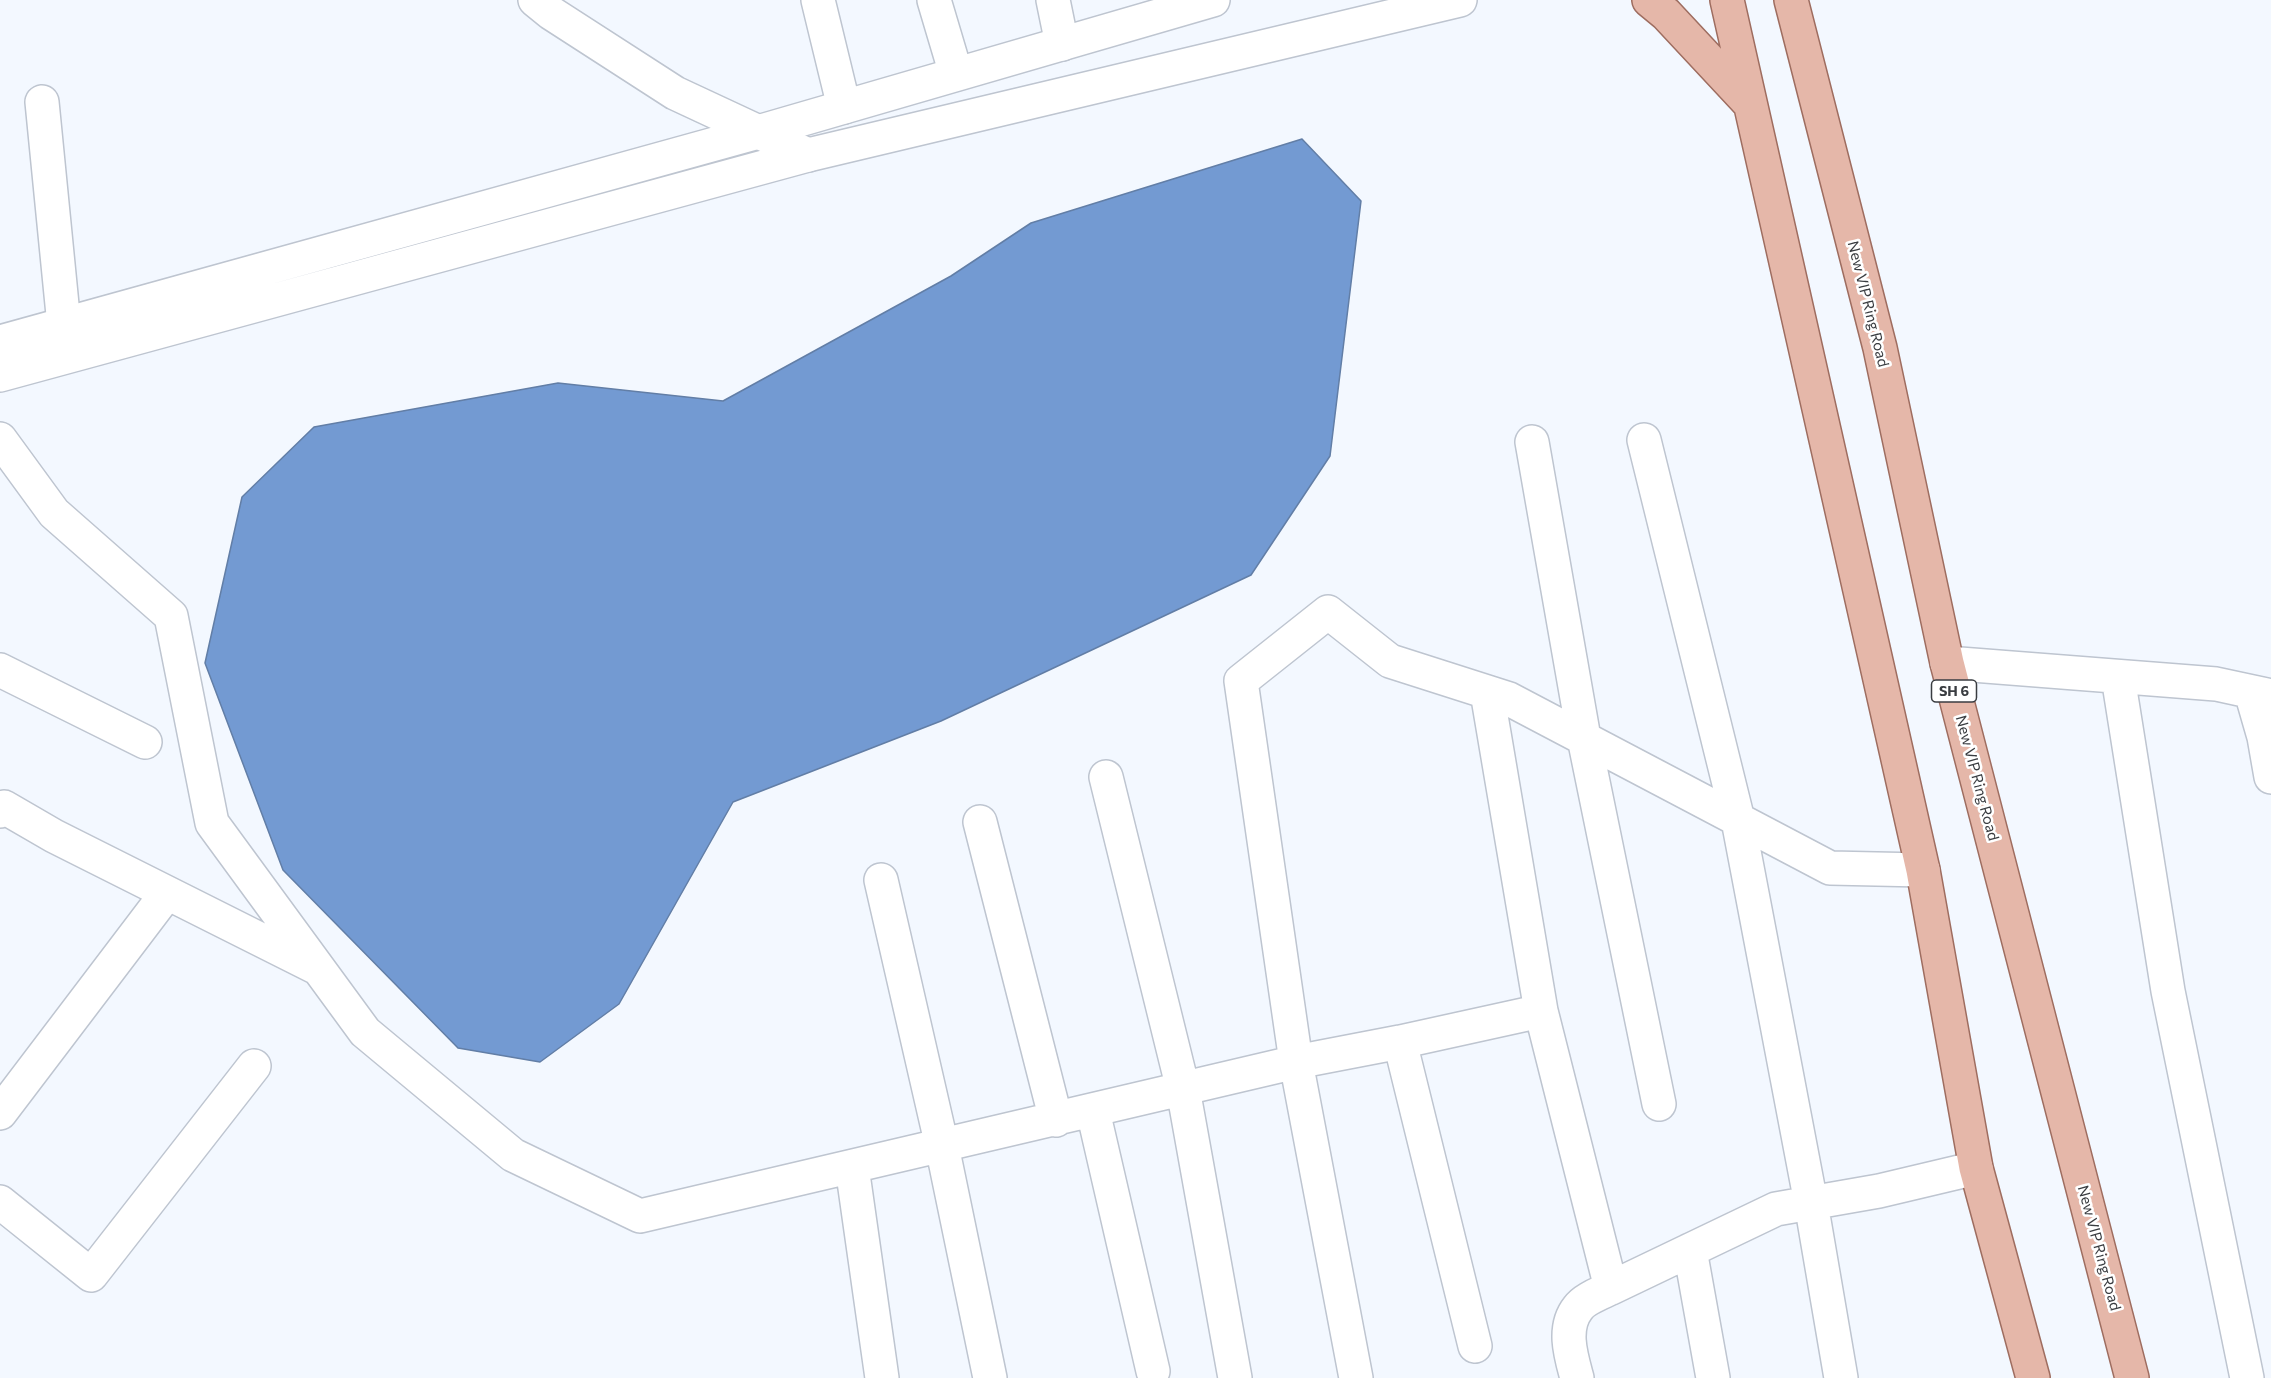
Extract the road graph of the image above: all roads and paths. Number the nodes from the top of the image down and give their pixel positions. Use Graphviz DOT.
graph roads {
  1 [pos="535,0"];
  2 [pos="818,0"];
  3 [pos="934,0"];
  4 [pos="1053,0"];
  5 [pos="1214,0"];
  6 [pos="1460,0"];
  7 [pos="1649,0"];
  8 [pos="1727,0"];
  9 [pos="1791,0"];
  10 [pos="1062,44"];
  11 [pos="956,74"];
  12 [pos="42,102"];
  13 [pos="1752,105"];
  14 [pos="844,107"];
  15 [pos="758,132"];
  16 [pos="808,155"];
  17 [pos="64,325"];
  18 [pos="0,342"];
  19 [pos="0,375"];
  20 [pos="0,439"];
  21 [pos="1644,440"];
  22 [pos="1532,442"];
  23 [pos="1947,663"];
  24 [pos="0,670"];
  25 [pos="2118,677"];
  26 [pos="1487,692"];
  27 [pos="2261,694"];
  28 [pos="1584,738"];
  29 [pos="145,742"];
  30 [pos="1106,777"];
  31 [pos="2271,777"];
  32 [pos="0,812"];
  33 [pos="1738,820"];
  34 [pos="981,822"];
  35 [pos="1923,870"];
  36 [pos="881,880"];
  37 [pos="168,892"];
  38 [pos="319,969"];
  39 [pos="1540,1011"];
  40 [pos="1400,1042"];
  41 [pos="1296,1062"];
  42 [pos="254,1066"];
  43 [pos="1183,1089"];
  44 [pos="1659,1104"];
  45 [pos="1094,1111"];
  46 [pos="0,1113"];
  47 [pos="1056,1120"];
  48 [pos="942,1146"];
  49 [pos="852,1167"];
  50 [pos="1976,1168"];
  51 [pos="0,1202"];
  52 [pos="1811,1203"];
  53 [pos="1690,1250"];
  54 [pos="1611,1288"];
  55 [pos="1475,1346"];
  56 [pos="1153,1371"];
  57 [pos="882,1378"];
  58 [pos="990,1378"];
  59 [pos="1235,1378"];
  60 [pos="1356,1378"];
  61 [pos="1577,1378"];
  62 [pos="1713,1378"];
  63 [pos="1841,1378"];
  64 [pos="2033,1378"];
  65 [pos="2132,1378"];
  66 [pos="2247,1378"];
  1 -- 15 [label="street"];
  2 -- 14 [label="street"];
  3 -- 11 [label="street"];
  4 -- 10 [label="street"];
  5 -- 10 [label="street"];
  6 -- 16 [label="street"];
  7 -- 13 [label="main road"];
  8 -- 13 [label="main road"];
  9 -- 23 [label="main road, New VIP Ring Road / SH 6"];
  10 -- 11 [label="street"];
  11 -- 14 [label="street"];
  12 -- 17 [label="street"];
  13 -- 35 [label="main road"];
  14 -- 15 [label="street"];
  15 -- 16 [label="street"];
  15 -- 17 [label="street"];
  16 -- 19 [label="street"];
  17 -- 18 [label="street"];
  20 -- 38 [label="street"];
  21 -- 33 [label="street"];
  22 -- 28 [label="street"];
  23 -- 25 [label="street"];
  23 -- 65 [label="main road, New VIP Ring Road / SH 6"];
  24 -- 29 [label="street"];
  25 -- 27 [label="street"];
  25 -- 66 [label="street"];
  26 -- 28 [label="street"];
  26 -- 39 [label="street"];
  26 -- 41 [label="street"];
  27 -- 31 [label="street"];
  28 -- 33 [label="street"];
  28 -- 44 [label="street"];
  30 -- 43 [label="street"];
  32 -- 37 [label="street"];
  33 -- 35 [label="street"];
  33 -- 52 [label="street"];
  34 -- 47 [label="street"];
  35 -- 50 [label="main road"];
  36 -- 48 [label="street"];
  37 -- 38 [label="street"];
  37 -- 46 [label="street"];
  38 -- 49 [label="street"];
  39 -- 40 [label="street"];
  39 -- 54 [label="street"];
  40 -- 41 [label="street"];
  40 -- 55 [label="street"];
  41 -- 43 [label="street"];
  41 -- 60 [label="street"];
  42 -- 51 [label="street"];
  43 -- 45 [label="street"];
  43 -- 59 [label="street"];
  45 -- 47 [label="street"];
  45 -- 56 [label="street"];
  47 -- 48 [label="street"];
  48 -- 49 [label="street"];
  48 -- 58 [label="street"];
  49 -- 57 [label="street"];
  50 -- 52 [label="street"];
  50 -- 64 [label="main road"];
  52 -- 53 [label="street"];
  52 -- 63 [label="street"];
  53 -- 54 [label="street"];
  53 -- 62 [label="street"];
  54 -- 61 [label="street"];
}
